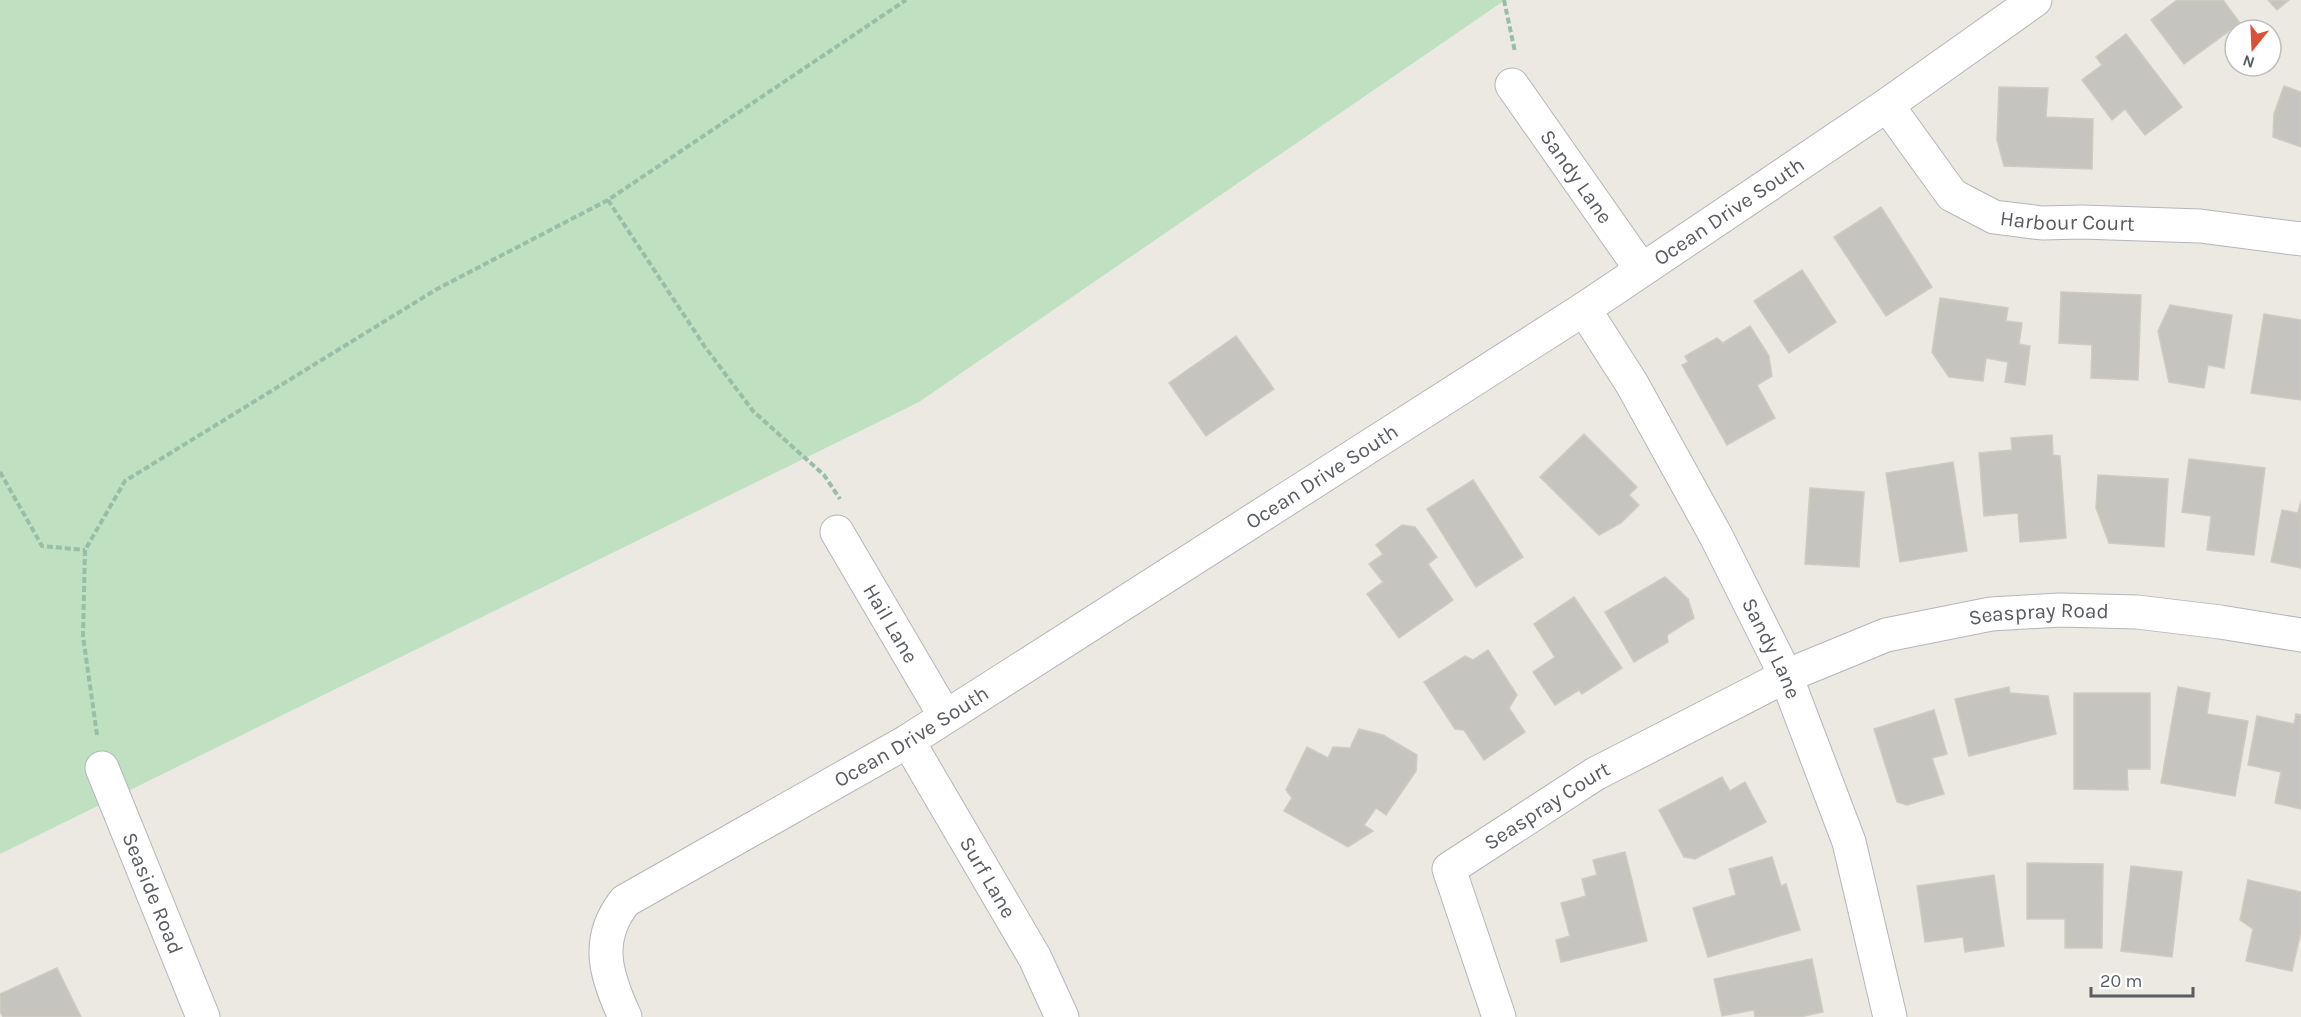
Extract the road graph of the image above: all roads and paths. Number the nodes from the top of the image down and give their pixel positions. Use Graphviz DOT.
graph roads {
  1 [pos="906,0"];
  2 [pos="1504,0"];
  3 [pos="2035,0"];
  4 [pos="1512,85"];
  5 [pos="1887,105"];
  6 [pos="608,200"];
  7 [pos="2301,239"];
  8 [pos="1641,269"];
  9 [pos="1584,309"];
  10 [pos="0,472"];
  11 [pos="837,532"];
  12 [pos="85,550"];
  13 [pos="2301,635"];
  14 [pos="1785,676"];
  15 [pos="945,716"];
  16 [pos="908,741"];
  17 [pos="102,768"];
  18 [pos="203,1017"];
  19 [pos="624,1017"];
  20 [pos="1062,1017"];
  21 [pos="1499,1017"];
  22 [pos="1890,1017"];
  1 -- 6 [label="path"];
  2 -- 4 [label="path"];
  3 -- 5 [label="street, Ocean Drive South"];
  4 -- 8 [label="street, Sandy Lane"];
  5 -- 7 [label="street, Harbour Court"];
  5 -- 8 [label="street, Ocean Drive South"];
  6 -- 11 [label="path"];
  6 -- 12 [label="path"];
  8 -- 9 [label="street, Ocean Drive South"];
  9 -- 14 [label="street, Sandy Lane"];
  9 -- 15 [label="street, Ocean Drive South"];
  10 -- 12 [label="path"];
  11 -- 15 [label="street, Hail Lane"];
  12 -- 17 [label="path"];
  13 -- 14 [label="street, Seaspray Road"];
  14 -- 21 [label="street, Seaspray Court"];
  14 -- 22 [label="street, Sandy Lane"];
  15 -- 16 [label="street, Ocean Drive South"];
  16 -- 19 [label="street, Ocean Drive South"];
  16 -- 20 [label="street, Surf Lane"];
  17 -- 18 [label="street, Seaside Road"];
}
